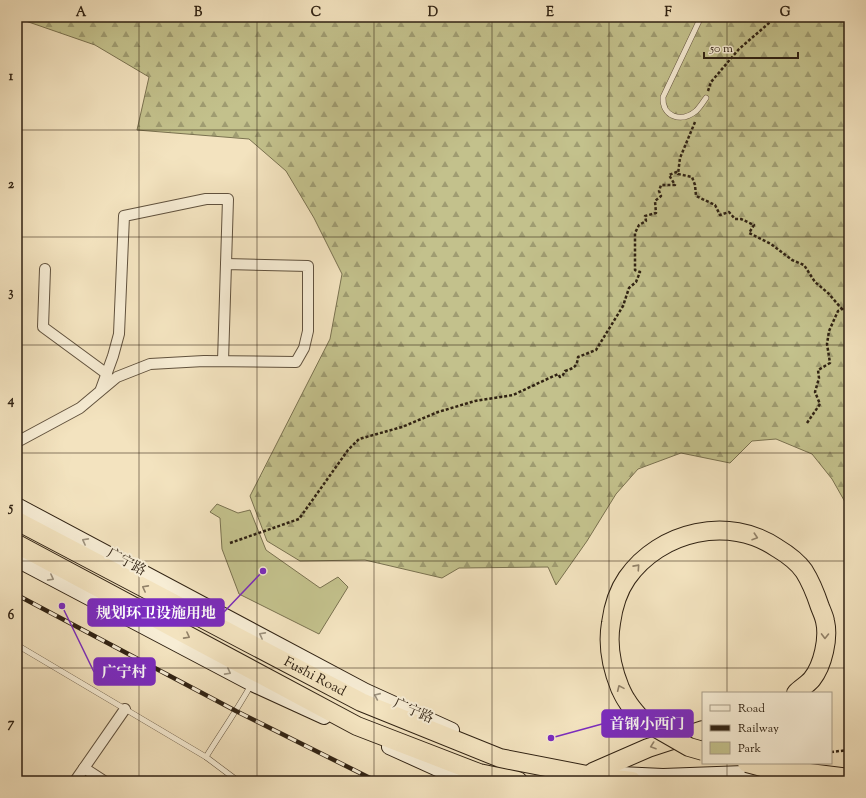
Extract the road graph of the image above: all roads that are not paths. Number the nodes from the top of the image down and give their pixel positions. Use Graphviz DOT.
graph roads {
  1 [pos="701,17"];
  2 [pos="706,98"];
  3 [pos="226,264"];
  4 [pos="45,269"];
  5 [pos="223,361"];
  6 [pos="107,374"];
  7 [pos="101,389"];
  8 [pos="17,442"];
  9 [pos="17,505"];
  10 [pos="17,521"];
  11 [pos="17,544"];
  12 [pos="17,560"];
  13 [pos="17,645"];
  14 [pos="252,684"];
  15 [pos="797,692"];
  16 [pos="124,708"];
  17 [pos="702,730"];
  18 [pos="702,751"];
  19 [pos="206,757"];
  20 [pos="751,764"];
  21 [pos="84,768"];
  22 [pos="849,769"];
  23 [pos="593,772"];
  24 [pos="849,778"];
  25 [pos="75,781"];
  26 [pos="104,781"];
  27 [pos="238,781"];
  28 [pos="464,781"];
  29 [pos="518,781"];
  30 [pos="632,781"];
  1 -- 2 [label="lane"];
  3 -- 5 [label="street"];
  3 -- 5 [label="street"];
  3 -- 6 [label="street"];
  4 -- 6 [label="street"];
  5 -- 7 [label="street"];
  6 -- 7 [label="street"];
  7 -- 8 [label="street"];
  23 -- 9 [label="street, 广宁路, one-way"];
  30 -- 10 [label="highway, Fushi Road, one-way"];
  11 -- 29 [label="highway, Fushi Road, one-way"];
  12 -- 14 [label="street, one-way"];
  13 -- 16 [label="lane"];
  14 -- 19 [label="lane"];
  14 -- 28 [label="street"];
  18 -- 15 [label="highway, one-way, bridge"];
  16 -- 19 [label="lane"];
  16 -- 21 [label="street"];
  17 -- 23 [label="highway, one-way"];
  19 -- 27 [label="lane"];
  20 -- 24 [label="highway, bridge"];
  21 -- 25 [label="street"];
  21 -- 26 [label="street"];
  22 -- 23 [label="street, 广宁路"];
}
